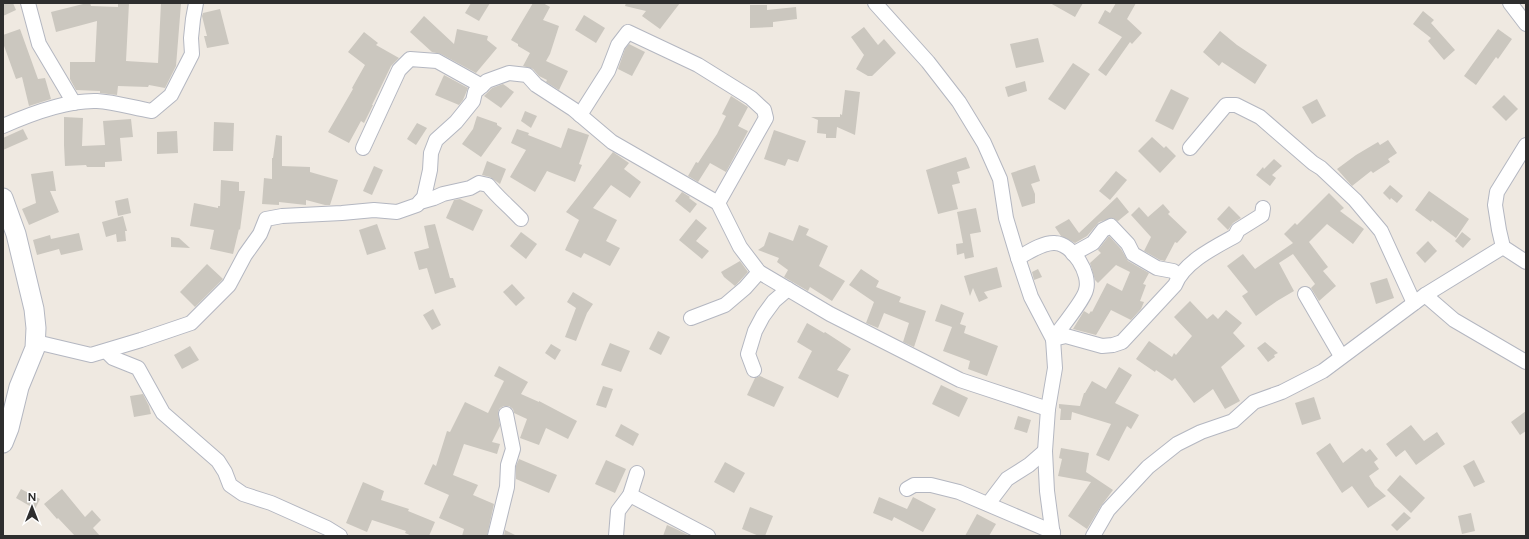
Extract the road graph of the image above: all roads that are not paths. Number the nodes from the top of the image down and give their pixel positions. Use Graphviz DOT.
graph roads {
  1 [pos="28,3"];
  2 [pos="196,3"];
  3 [pos="875,3"];
  4 [pos="1510,3"];
  5 [pos="1526,24"];
  6 [pos="482,86"];
  7 [pos="74,103"];
  8 [pos="580,115"];
  9 [pos="3,126"];
  10 [pos="1526,145"];
  11 [pos="363,148"];
  12 [pos="1190,148"];
  13 [pos="3,198"];
  14 [pos="420,202"];
  15 [pos="718,203"];
  16 [pos="1263,208"];
  17 [pos="521,219"];
  18 [pos="1503,247"];
  19 [pos="1073,254"];
  20 [pos="1018,258"];
  21 [pos="1526,262"];
  22 [pos="759,272"];
  23 [pos="1179,276"];
  24 [pos="788,289"];
  25 [pos="1305,294"];
  26 [pos="1419,299"];
  27 [pos="691,318"];
  28 [pos="1053,339"];
  29 [pos="36,342"];
  30 [pos="106,351"];
  31 [pos="1341,356"];
  32 [pos="1526,362"];
  33 [pos="754,370"];
  34 [pos="1048,409"];
  35 [pos="506,414"];
  36 [pos="5,433"];
  37 [pos="1045,451"];
  38 [pos="637,472"];
  39 [pos="907,489"];
  40 [pos="630,495"];
  41 [pos="988,504"];
  42 [pos="1053,534"];
  43 [pos="340,536"];
  44 [pos="495,536"];
  45 [pos="616,536"];
  46 [pos="708,536"];
  47 [pos="1093,536"];
  1 -- 7 [label="street"];
  2 -- 7 [label="street"];
  3 -- 20 [label="street"];
  4 -- 5 [label="street"];
  6 -- 8 [label="street"];
  6 -- 11 [label="street"];
  6 -- 14 [label="street"];
  7 -- 9 [label="street"];
  8 -- 15 [label="street"];
  8 -- 15 [label="street"];
  10 -- 18 [label="street"];
  12 -- 26 [label="street"];
  13 -- 29 [label="street"];
  14 -- 17 [label="street"];
  14 -- 30 [label="street"];
  15 -- 22 [label="street"];
  16 -- 23 [label="street"];
  18 -- 21 [label="street"];
  18 -- 26 [label="street"];
  19 -- 20 [label="street"];
  19 -- 23 [label="street"];
  19 -- 28 [label="street"];
  20 -- 28 [label="street"];
  22 -- 24 [label="street"];
  22 -- 27 [label="street"];
  23 -- 28 [label="street"];
  24 -- 33 [label="street"];
  24 -- 34 [label="street"];
  25 -- 31 [label="street"];
  26 -- 31 [label="street"];
  26 -- 32 [label="street"];
  28 -- 34 [label="street"];
  29 -- 30 [label="street"];
  29 -- 36 [label="street"];
  30 -- 43 [label="street"];
  31 -- 47 [label="street"];
  34 -- 37 [label="street"];
  35 -- 44 [label="street"];
  37 -- 41 [label="street"];
  37 -- 42 [label="street"];
  38 -- 40 [label="street"];
  39 -- 41 [label="street"];
  40 -- 45 [label="street"];
  40 -- 46 [label="street"];
  41 -- 42 [label="street"];
}
